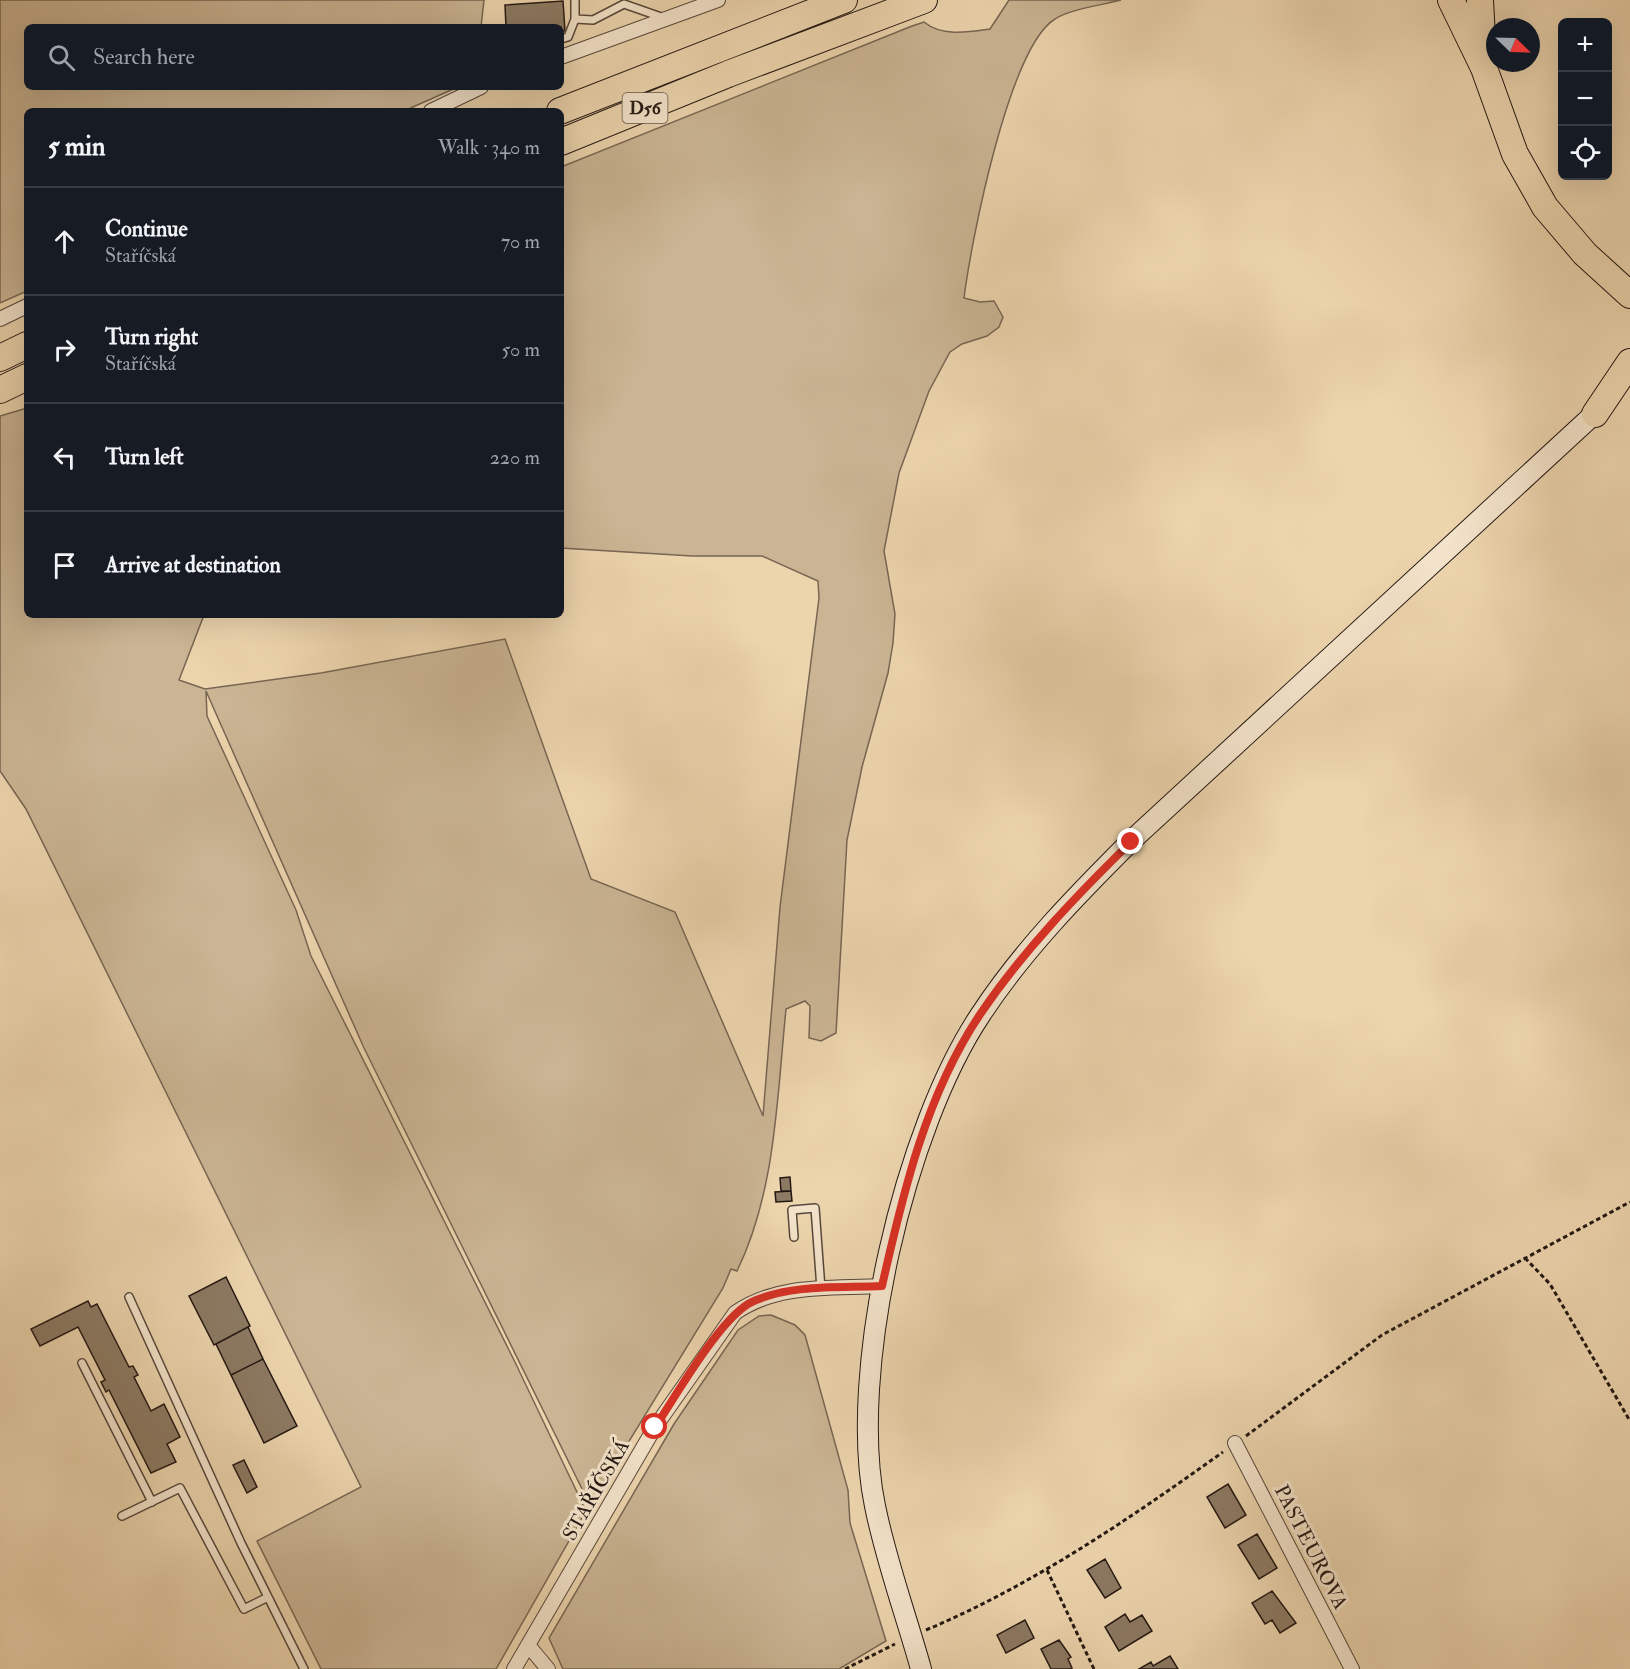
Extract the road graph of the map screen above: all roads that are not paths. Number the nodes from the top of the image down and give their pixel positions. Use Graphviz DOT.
graph roads {
  1 [pos="575,0"];
  2 [pos="718,0"];
  3 [pos="844,0"];
  4 [pos="924,0"];
  5 [pos="1451,0"];
  6 [pos="1480,0"];
  7 [pos="624,2"];
  8 [pos="575,19"];
  9 [pos="666,19"];
  10 [pos="564,38"];
  11 [pos="564,56"];
  12 [pos="1484,68"];
  13 [pos="475,90"];
  14 [pos="437,108"];
  15 [pos="564,109"];
  16 [pos="564,141"];
  17 [pos="1618,279"];
  18 [pos="1630,295"];
  19 [pos="24,307"];
  20 [pos="1630,313"];
  21 [pos="0,319"];
  22 [pos="24,346"];
  23 [pos="0,358"];
  24 [pos="1630,362"];
  25 [pos="1630,377"];
  26 [pos="24,379"];
  27 [pos="24,384"];
  28 [pos="0,391"];
  29 [pos="1595,414"];
  30 [pos="794,1237"];
  31 [pos="882,1286"];
  32 [pos="821,1289"];
  33 [pos="129,1297"];
  34 [pos="82,1363"];
  35 [pos="1235,1443"];
  36 [pos="152,1502"];
  37 [pos="122,1516"];
  38 [pos="268,1597"];
  39 [pos="528,1645"];
  40 [pos="304,1669"];
  41 [pos="514,1669"];
  42 [pos="548,1669"];
  43 [pos="921,1669"];
  44 [pos="1352,1669"];
  1 -- 8 [label="lane"];
  2 -- 9 [label="street"];
  3 -- 15 [label="highway, D56"];
  4 -- 16 [label="highway, D56"];
  5 -- 12 [label="highway"];
  6 -- 12 [label="highway"];
  7 -- 8 [label="lane"];
  7 -- 9 [label="lane"];
  8 -- 10 [label="lane"];
  9 -- 11 [label="street"];
  12 -- 17 [label="highway"];
  13 -- 14 [label="street"];
  17 -- 18 [label="highway"];
  17 -- 20 [label="highway"];
  19 -- 21 [label="street"];
  22 -- 23 [label="highway"];
  24 -- 29 [label="highway"];
  25 -- 29 [label="street"];
  26 -- 28 [label="highway"];
  27 -- 28 [label="lane"];
  29 -- 31 [label="street"];
  30 -- 32 [label="lane"];
  31 -- 32 [label="street, STAŘÍČSKÁ"];
  31 -- 43 [label="street"];
  32 -- 39 [label="street, STAŘÍČSKÁ"];
  33 -- 38 [label="lane"];
  34 -- 36 [label="lane"];
  35 -- 44 [label="street, PASTEUROVA"];
  36 -- 37 [label="lane"];
  36 -- 38 [label="lane"];
  38 -- 40 [label="lane"];
  39 -- 41 [label="street, STAŘÍČSKÁ"];
  39 -- 42 [label="street"];
}
